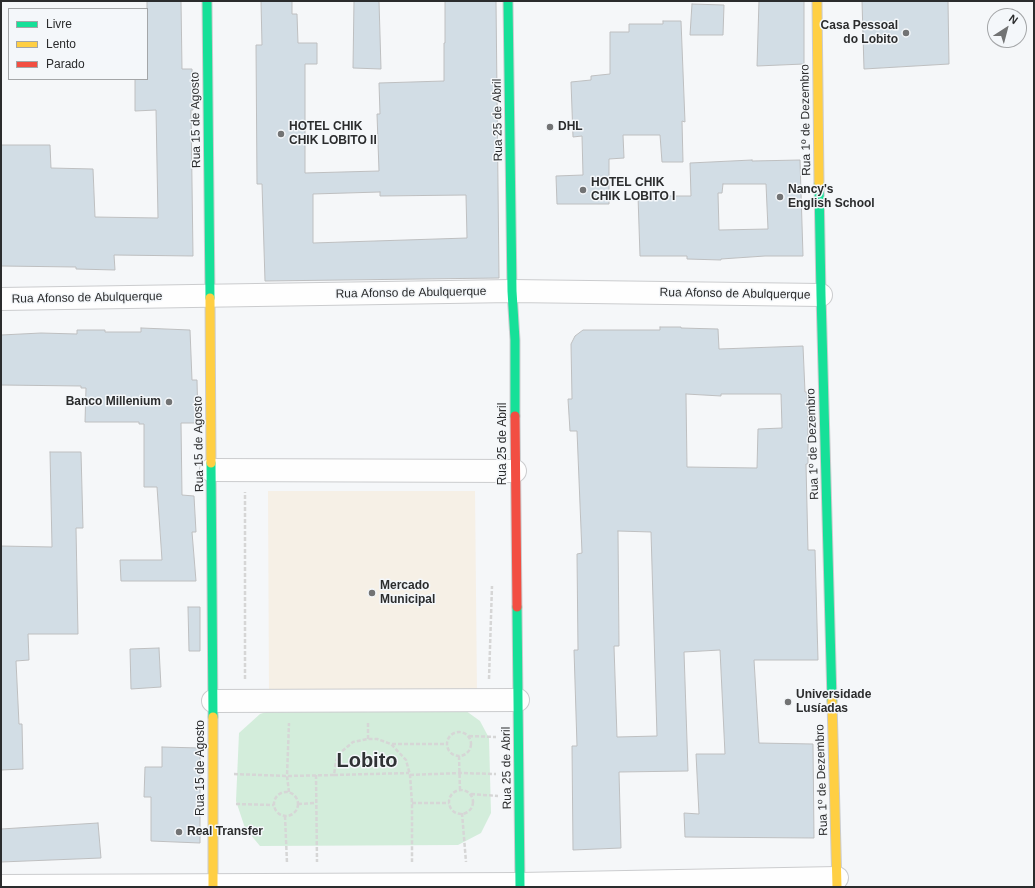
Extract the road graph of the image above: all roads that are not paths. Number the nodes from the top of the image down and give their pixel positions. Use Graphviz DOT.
graph roads {
  1 [pos="207,1"];
  2 [pos="508,1"];
  3 [pos="817,1"];
  4 [pos="512,291"];
  5 [pos="821,295"];
  6 [pos="209,296"];
  7 [pos="1,299"];
  8 [pos="211,470"];
  9 [pos="515,471"];
  10 [pos="518,700"];
  11 [pos="213,701"];
  12 [pos="837,883"];
  13 [pos="520,885"];
  14 [pos="1,886"];
  15 [pos="213,886"];
  1 -- 6 [label="main road, Rua 15 de Agosto"];
  2 -- 4 [label="main road, Rua 25 de Abril"];
  3 -- 5 [label="main road, Rua 1º de Dezembro"];
  4 -- 5 [label="street, Rua Afonso de Abulquerque"];
  4 -- 6 [label="street, Rua Afonso de Abulquerque"];
  4 -- 9 [label="main road, Rua 25 de Abril"];
  5 -- 12 [label="main road, Rua 1º de Dezembro"];
  6 -- 7 [label="street, Rua Afonso de Abulquerque"];
  6 -- 8 [label="main road, Rua 15 de Agosto"];
  8 -- 9 [label="street"];
  8 -- 11 [label="main road, Rua 15 de Agosto"];
  9 -- 10 [label="main road, Rua 25 de Abril"];
  10 -- 11 [label="street"];
  10 -- 13 [label="main road, Rua 25 de Abril"];
  11 -- 15 [label="main road, Rua 15 de Agosto"];
  12 -- 13 [label="street"];
  13 -- 15 [label="street"];
  14 -- 15 [label="street"];
}
